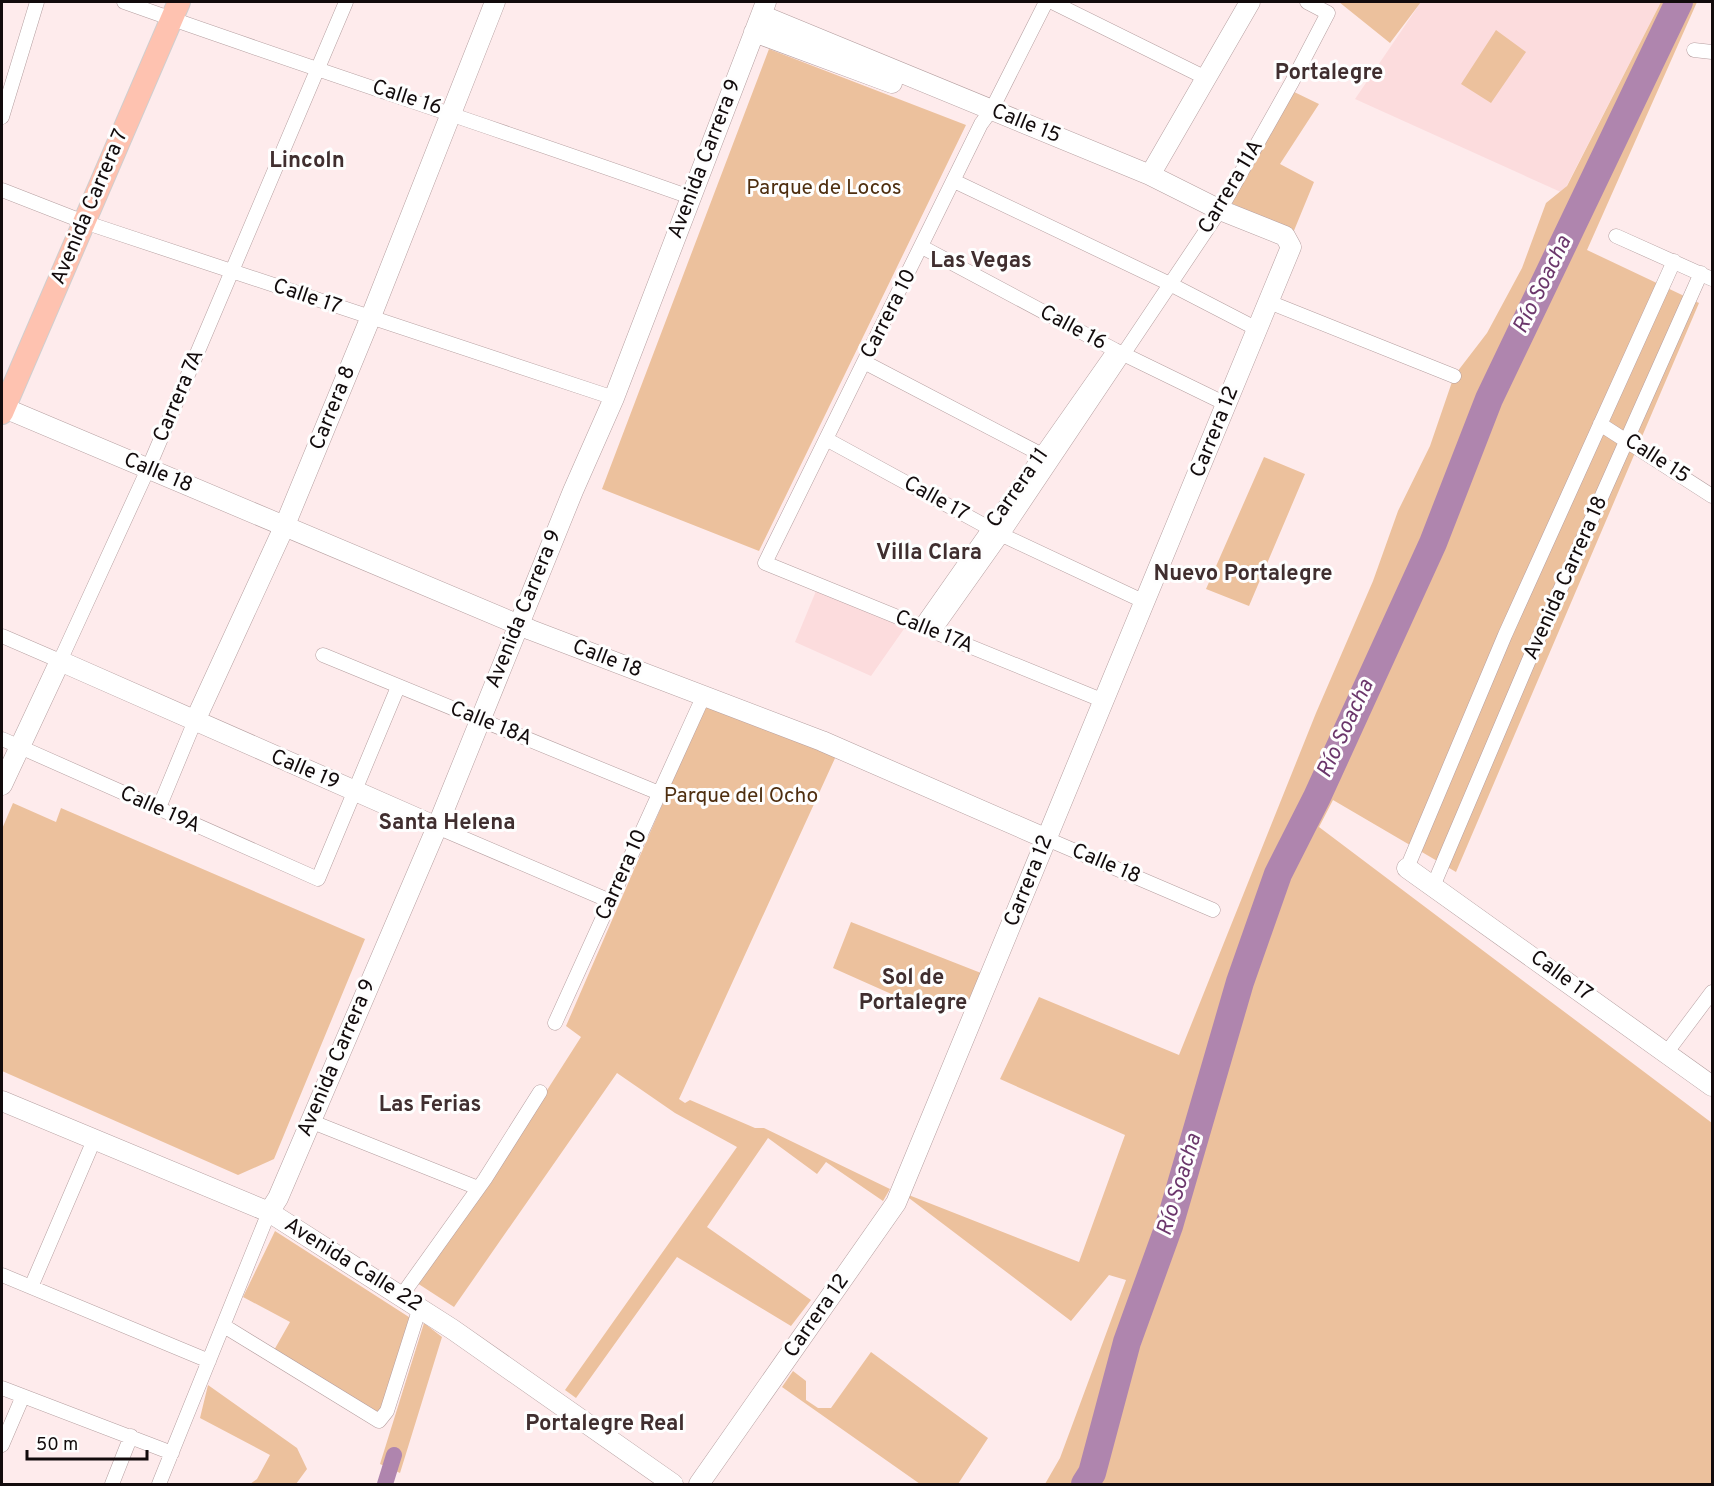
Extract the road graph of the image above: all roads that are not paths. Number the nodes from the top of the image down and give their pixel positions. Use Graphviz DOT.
graph roads {
  1 [pos="37,2"];
  2 [pos="124,2"];
  3 [pos="346,2"];
  4 [pos="495,2"];
  5 [pos="1046,2"];
  6 [pos="1052,2"];
  7 [pos="1250,2"];
  8 [pos="1307,2"];
  9 [pos="175,10"];
  10 [pos="760,16"];
  11 [pos="1694,50"];
  12 [pos="1713,52"];
  13 [pos="320,69"];
  14 [pos="1206,78"];
  15 [pos="992,109"];
  16 [pos="452,113"];
  17 [pos="2,117"];
  18 [pos="1150,175"];
  19 [pos="954,181"];
  20 [pos="2,190"];
  21 [pos="690,197"];
  22 [pos="1220,210"];
  23 [pos="84,222"];
  24 [pos="1616,236"];
  25 [pos="1289,241"];
  26 [pos="922,247"];
  27 [pos="1674,261"];
  28 [pos="231,271"];
  29 [pos="1707,276"];
  30 [pos="1170,284"];
  31 [pos="1269,302"];
  32 [pos="370,319"];
  33 [pos="1257,329"];
  34 [pos="1119,352"];
  35 [pos="864,362"];
  36 [pos="1454,376"];
  37 [pos="614,398"];
  38 [pos="1226,404"];
  39 [pos="2,409"];
  40 [pos="1600,424"];
  41 [pos="826,439"];
  42 [pos="1628,439"];
  43 [pos="1048,457"];
  44 [pos="148,469"];
  45 [pos="1713,496"];
  46 [pos="285,525"];
  47 [pos="996,532"];
  48 [pos="765,563"];
  49 [pos="1145,602"];
  50 [pos="519,625"];
  51 [pos="928,629"];
  52 [pos="2,636"];
  53 [pos="323,655"];
  54 [pos="60,661"];
  55 [pos="398,687"];
  56 [pos="704,695"];
  57 [pos="1104,701"];
  58 [pos="479,719"];
  59 [pos="194,723"];
  60 [pos="10,743"];
  61 [pos="2,785"];
  62 [pos="355,792"];
  63 [pos="659,793"];
  64 [pos="158,810"];
  65 [pos="437,827"];
  66 [pos="1047,838"];
  67 [pos="1407,868"];
  68 [pos="1434,884"];
  69 [pos="610,901"];
  70 [pos="1213,910"];
  71 [pos="1713,992"];
  72 [pos="555,1023"];
  73 [pos="1667,1052"];
  74 [pos="1713,1086"];
  75 [pos="540,1092"];
  76 [pos="2,1101"];
  77 [pos="310,1121"];
  78 [pos="94,1140"];
  79 [pos="477,1188"];
  80 [pos="270,1212"];
  81 [pos="2,1275"];
  82 [pos="31,1287"];
  83 [pos="402,1295"];
  84 [pos="420,1307"];
  85 [pos="224,1326"];
  86 [pos="209,1361"];
  87 [pos="2,1388"];
  88 [pos="23,1396"];
  89 [pos="131,1436"];
  90 [pos="2,1445"];
  91 [pos="172,1453"];
  92 [pos="112,1485"];
  93 [pos="159,1485"];
  94 [pos="673,1485"];
  95 [pos="699,1485"];
  1 -- 17 [label="street"];
  2 -- 9 [label="street, Calle 16"];
  3 -- 13 [label="street, Carrera 7A"];
  4 -- 16 [label="street, Carrera 8"];
  5 -- 15 [label="street, Carrera 10"];
  6 -- 14 [label="street"];
  7 -- 14 [label="street"];
  8 -- 22 [label="street, Carrera 11A"];
  9 -- 13 [label="street, Calle 16"];
  9 -- 23 [label="main road, Avenida Carrera 7"];
  10 -- 15 [label="street, Calle 15"];
  10 -- 21 [label="street, Avenida Carrera 9"];
  11 -- 12 [label="street"];
  13 -- 16 [label="street, Calle 16"];
  13 -- 28 [label="street, Carrera 7A"];
  14 -- 18 [label="street"];
  15 -- 18 [label="street, Calle 15"];
  15 -- 19 [label="street, Carrera 10"];
  16 -- 21 [label="street, Calle 16"];
  16 -- 32 [label="street, Carrera 8"];
  18 -- 22 [label="street, Calle 15"];
  19 -- 26 [label="street, Carrera 10"];
  19 -- 30 [label="street"];
  20 -- 23 [label="street, Calle 17"];
  21 -- 37 [label="street, Avenida Carrera 9"];
  22 -- 25 [label="street, Calle 15"];
  22 -- 30 [label="street, Carrera 11A"];
  23 -- 28 [label="street, Calle 17"];
  23 -- 39 [label="main road, Avenida Carrera 7"];
  24 -- 27 [label="street"];
  25 -- 31 [label="street, Carrera 12"];
  26 -- 34 [label="street, Calle 16"];
  26 -- 35 [label="street, Carrera 10"];
  27 -- 29 [label="street"];
  27 -- 40 [label="street, Avenida Carrera 18"];
  28 -- 32 [label="street, Calle 17"];
  28 -- 44 [label="street, Carrera 7A"];
  29 -- 42 [label="street, Avenida Carrera 18"];
  30 -- 33 [label="street"];
  30 -- 34 [label="street, Carrera 11A"];
  31 -- 33 [label="street, Carrera 12"];
  31 -- 36 [label="street"];
  32 -- 37 [label="street, Calle 17"];
  32 -- 46 [label="street, Carrera 8"];
  33 -- 38 [label="street, Carrera 12"];
  34 -- 38 [label="street, Calle 16"];
  34 -- 43 [label="street, Carrera 11"];
  35 -- 41 [label="street, Carrera 10"];
  35 -- 43 [label="street"];
  37 -- 50 [label="street, Avenida Carrera 9"];
  38 -- 49 [label="street, Carrera 12"];
  39 -- 44 [label="street, Calle 18"];
  40 -- 42 [label="street, Calle 15"];
  40 -- 67 [label="street, Avenida Carrera 18"];
  41 -- 47 [label="street, Calle 17"];
  41 -- 48 [label="street, Carrera 10"];
  42 -- 45 [label="street, Calle 15"];
  42 -- 68 [label="street, Avenida Carrera 18"];
  43 -- 47 [label="street, Carrera 11"];
  44 -- 46 [label="street, Calle 18"];
  44 -- 54 [label="street, Carrera 7A"];
  46 -- 50 [label="street, Calle 18"];
  46 -- 59 [label="street, Carrera 8"];
  47 -- 49 [label="street, Calle 17"];
  47 -- 51 [label="street, Carrera 11"];
  48 -- 51 [label="street, Calle 17A"];
  49 -- 57 [label="street, Carrera 12"];
  50 -- 56 [label="street, Calle 18"];
  50 -- 58 [label="street, Avenida Carrera 9"];
  51 -- 57 [label="street, Calle 17A"];
  52 -- 54 [label="street, Calle 19"];
  53 -- 55 [label="street, Calle 18A"];
  54 -- 59 [label="street, Calle 19"];
  54 -- 60 [label="street, Carrera 7A"];
  55 -- 58 [label="street, Calle 18A"];
  55 -- 62 [label="street"];
  56 -- 63 [label="street, Carrera 10"];
  56 -- 66 [label="street, Calle 18"];
  57 -- 66 [label="street, Carrera 12"];
  58 -- 63 [label="street, Calle 18A"];
  58 -- 65 [label="street, Avenida Carrera 9"];
  59 -- 62 [label="street, Calle 19"];
  59 -- 64 [label="street, Carrera 8"];
  60 -- 61 [label="street, Carrera 7A"];
  60 -- 64 [label="street, Calle 19A"];
  62 -- 64 [label="street, Calle 19A"];
  62 -- 65 [label="street, Calle 19"];
  63 -- 69 [label="street, Carrera 10"];
  65 -- 69 [label="street, Calle 19"];
  65 -- 77 [label="street, Avenida Carrera 9"];
  66 -- 70 [label="street, Calle 18"];
  66 -- 95 [label="street, Carrera 12"];
  67 -- 68 [label="street, Calle 17"];
  68 -- 73 [label="street, Calle 17"];
  69 -- 72 [label="street, Carrera 10"];
  71 -- 73 [label="street"];
  73 -- 74 [label="street, Calle 17"];
  75 -- 79 [label="street"];
  76 -- 78 [label="street, Avenida Calle 22"];
  77 -- 79 [label="street"];
  77 -- 80 [label="street, Avenida Carrera 9"];
  78 -- 80 [label="street, Avenida Calle 22"];
  78 -- 82 [label="street"];
  79 -- 83 [label="street"];
  80 -- 83 [label="street, Avenida Calle 22"];
  80 -- 85 [label="street"];
  81 -- 82 [label="street"];
  82 -- 86 [label="street"];
  83 -- 84 [label="street, Avenida Calle 22"];
  84 -- 85 [label="street"];
  84 -- 94 [label="street, Avenida Calle 22"];
  85 -- 86 [label="street"];
  86 -- 91 [label="street"];
  87 -- 88 [label="street"];
  88 -- 89 [label="street"];
  88 -- 90 [label="street"];
  89 -- 91 [label="street"];
  89 -- 92 [label="street"];
  91 -- 93 [label="street"];
}
